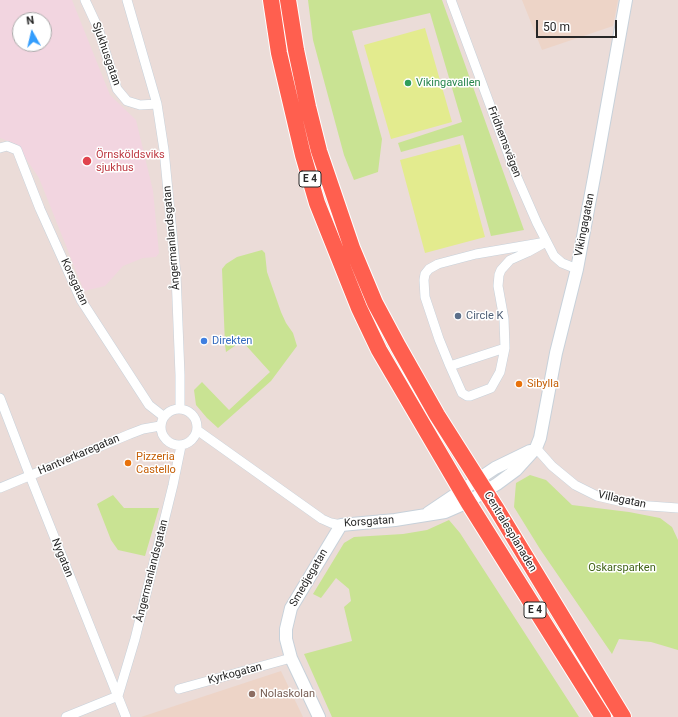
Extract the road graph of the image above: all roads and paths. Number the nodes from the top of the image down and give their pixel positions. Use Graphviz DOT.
graph roads {
  1 [pos="85,0"];
  2 [pos="127,0"];
  3 [pos="271,0"];
  4 [pos="288,0"];
  5 [pos="451,0"];
  6 [pos="626,0"];
  7 [pos="157,104"];
  8 [pos="0,148"];
  9 [pos="546,242"];
  10 [pos="577,269"];
  11 [pos="506,348"];
  12 [pos="450,366"];
  13 [pos="0,398"];
  14 [pos="180,408"];
  15 [pos="163,416"];
  16 [pos="160,426"];
  17 [pos="197,430"];
  18 [pos="181,446"];
  19 [pos="536,448"];
  20 [pos="30,476"];
  21 [pos="482,486"];
  22 [pos="0,488"];
  23 [pos="465,497"];
  24 [pos="678,508"];
  25 [pos="341,525"];
  26 [pos="291,658"];
  27 [pos="180,689"];
  28 [pos="118,696"];
  29 [pos="66,717"];
  30 [pos="126,717"];
  31 [pos="319,717"];
  32 [pos="602,717"];
  33 [pos="623,717"];
  1 -- 7 [label="street, Sjukhusgatan"];
  2 -- 7 [label="street, Ångermanlandsgatan"];
  3 -- 23 [label="highway, Centralesplanaden / E 4"];
  4 -- 21 [label="highway, Centralesplanaden / E 4"];
  5 -- 9 [label="street, Fridhemsvägen"];
  6 -- 10 [label="street, Vikingagatan"];
  7 -- 14 [label="street, Ångermanlandsgatan"];
  8 -- 15 [label="street, Korsgatan"];
  9 -- 10 [label="street, Fridhemsvägen"];
  9 -- 11 [label="street"];
  9 -- 12 [label="street"];
  10 -- 19 [label="street, Vikingagatan"];
  11 -- 12 [label="street"];
  11 -- 12 [label="street"];
  13 -- 20 [label="street, Nygatan"];
  14 -- 15 [label="street"];
  14 -- 17 [label="street"];
  15 -- 16 [label="street"];
  16 -- 18 [label="street"];
  16 -- 20 [label="street, Hantverkaregatan"];
  17 -- 18 [label="street"];
  17 -- 25 [label="street, Korsgatan"];
  18 -- 28 [label="street, Ångermanlandsgatan"];
  19 -- 21 [label="street, Vikingagatan"];
  19 -- 24 [label="street, Villagatan"];
  20 -- 22 [label="street, Hantverkaregatan"];
  20 -- 28 [label="street, Nygatan"];
  21 -- 23 [label="street, Vikingagatan"];
  21 -- 33 [label="highway, Centralesplanaden / E 4"];
  23 -- 25 [label="street, Korsgatan"];
  23 -- 32 [label="highway, Centralesplanaden / E 4"];
  25 -- 26 [label="street, Smedjegatan"];
  26 -- 27 [label="street, Kyrkogatan"];
  26 -- 31 [label="street, Smedjegatan"];
  28 -- 29 [label="street"];
  28 -- 30 [label="street, Nygatan"];
}
